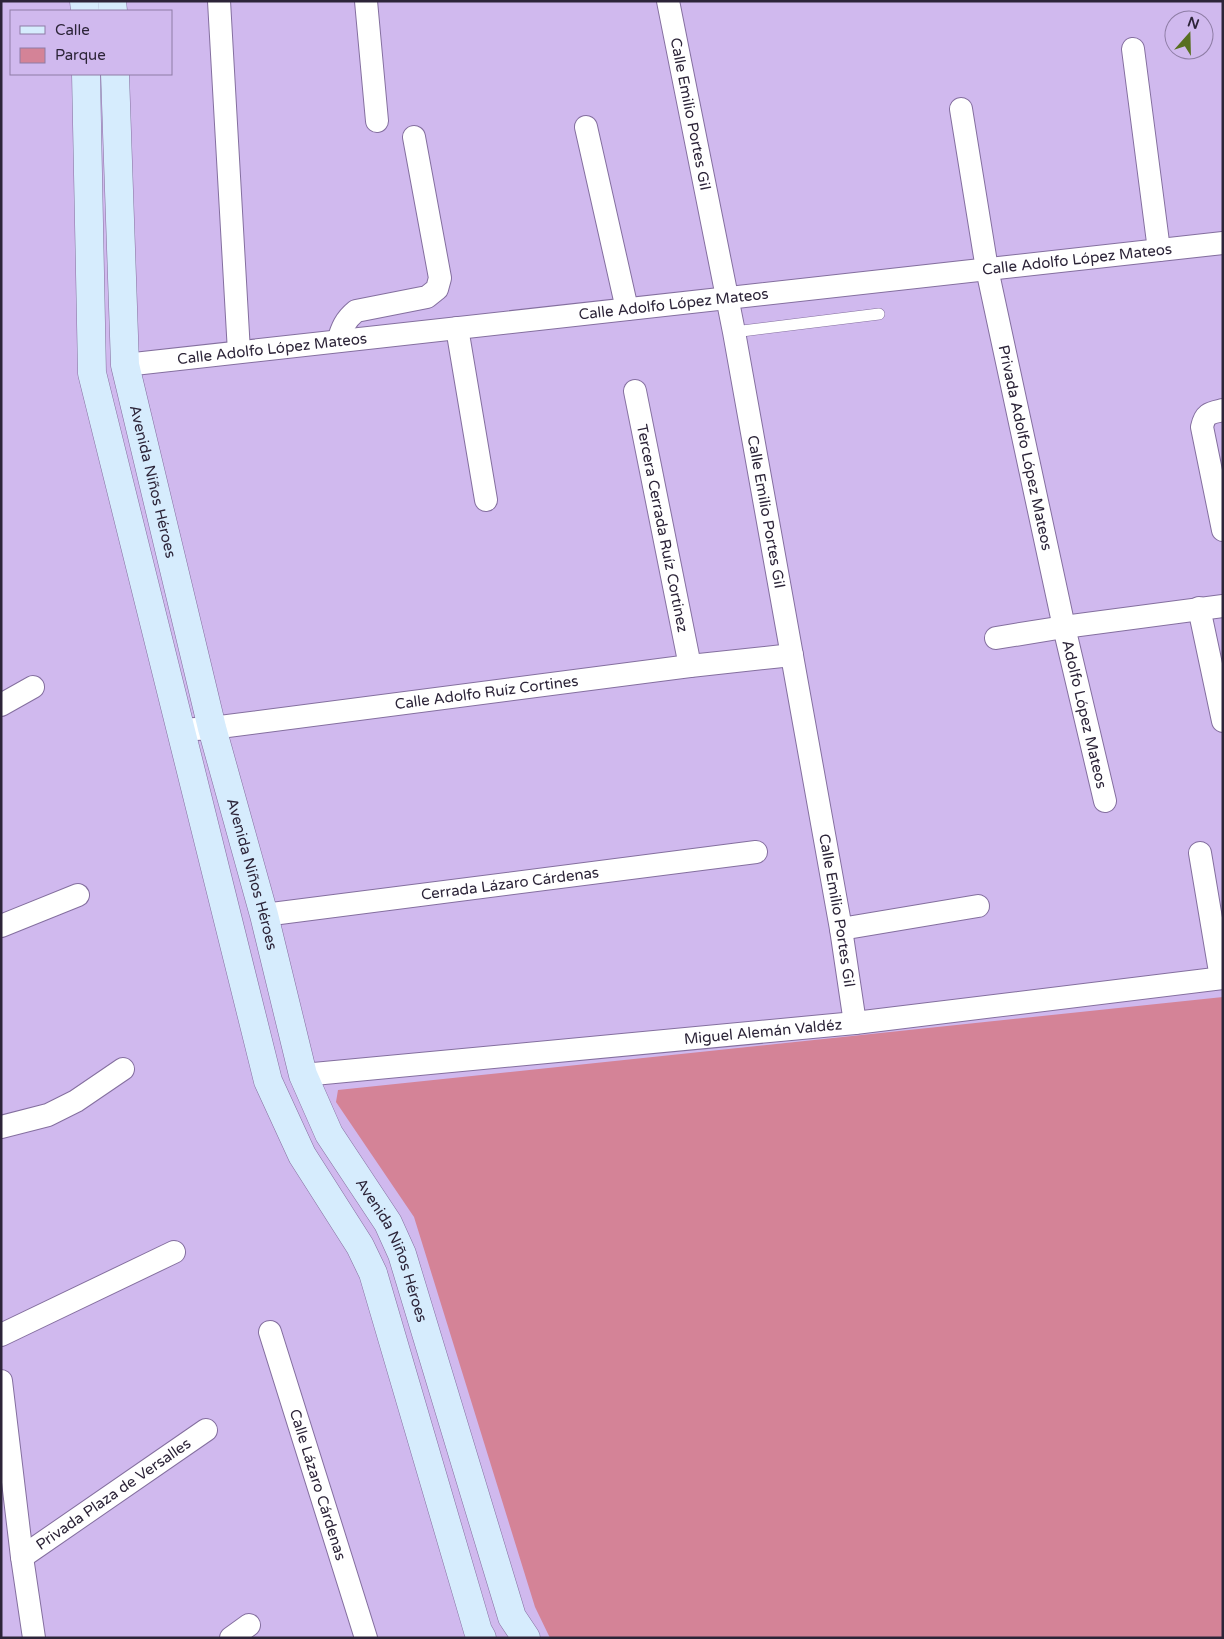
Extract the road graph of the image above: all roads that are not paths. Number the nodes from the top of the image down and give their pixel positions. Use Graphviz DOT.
graph roads {
  1 [pos="219,1"];
  2 [pos="366,1"];
  3 [pos="668,1"];
  4 [pos="1133,49"];
  5 [pos="86,75"];
  6 [pos="115,75"];
  7 [pos="960,109"];
  8 [pos="377,121"];
  9 [pos="586,127"];
  10 [pos="414,137"];
  11 [pos="1223,243"];
  12 [pos="1159,250"];
  13 [pos="987,269"];
  14 [pos="727,297"];
  15 [pos="627,309"];
  16 [pos="879,314"];
  17 [pos="458,328"];
  18 [pos="734,332"];
  19 [pos="338,341"];
  20 [pos="239,352"];
  21 [pos="125,365"];
  22 [pos="636,391"];
  23 [pos="1223,410"];
  24 [pos="486,500"];
  25 [pos="1223,530"];
  26 [pos="1223,606"];
  27 [pos="1199,608"];
  28 [pos="1064,627"];
  29 [pos="996,638"];
  30 [pos="792,655"];
  31 [pos="690,666"];
  32 [pos="33,687"];
  33 [pos="1,705"];
  34 [pos="1223,721"];
  35 [pos="212,728"];
  36 [pos="180,730"];
  37 [pos="1105,802"];
  38 [pos="756,852"];
  39 [pos="1200,853"];
  40 [pos="78,895"];
  41 [pos="978,906"];
  42 [pos="264,915"];
  43 [pos="1,926"];
  44 [pos="841,929"];
  45 [pos="1222,978"];
  46 [pos="855,1023"];
  47 [pos="123,1069"];
  48 [pos="303,1075"];
  49 [pos="1,1127"];
  50 [pos="174,1252"];
  51 [pos="270,1332"];
  52 [pos="1,1335"];
  53 [pos="1,1381"];
  54 [pos="206,1430"];
  55 [pos="22,1556"];
  56 [pos="34,1638"];
  57 [pos="366,1638"];
  58 [pos="482,1638"];
  59 [pos="526,1638"];
  1 -- 20 [label="street"];
  2 -- 8 [label="street"];
  3 -- 14 [label="street, Calle Emilio Portes Gil"];
  4 -- 12 [label="street"];
  5 -- 36 [label="main road, Avenida Niños Héroes"];
  6 -- 21 [label="main road, Avenida Niños Héroes"];
  7 -- 13 [label="street, Privada Adolfo López Mateos"];
  9 -- 15 [label="street"];
  10 -- 19 [label="street"];
  11 -- 12 [label="street, Calle Adolfo López Mateos"];
  12 -- 13 [label="street, Calle Adolfo López Mateos"];
  13 -- 14 [label="street, Calle Adolfo López Mateos"];
  13 -- 28 [label="street, Privada Adolfo López Mateos"];
  14 -- 15 [label="street, Calle Adolfo López Mateos"];
  14 -- 18 [label="street, Calle Emilio Portes Gil"];
  15 -- 17 [label="street, Calle Adolfo López Mateos"];
  16 -- 18 [label="lane"];
  17 -- 19 [label="street, Calle Adolfo López Mateos"];
  17 -- 24 [label="street"];
  18 -- 30 [label="street, Calle Emilio Portes Gil"];
  19 -- 20 [label="street, Calle Adolfo López Mateos"];
  20 -- 21 [label="street, Calle Adolfo López Mateos"];
  21 -- 35 [label="main road, Avenida Niños Héroes"];
  22 -- 31 [label="street, Tercera Cerrada Ruíz Cortinez"];
  23 -- 25 [label="street"];
  26 -- 27 [label="street"];
  27 -- 28 [label="street"];
  27 -- 34 [label="street"];
  28 -- 29 [label="street"];
  28 -- 37 [label="street, Adolfo López Mateos"];
  30 -- 31 [label="street, Calle Adolfo Ruíz Cortines"];
  30 -- 44 [label="street, Calle Emilio Portes Gil"];
  31 -- 35 [label="street, Calle Adolfo Ruíz Cortines"];
  32 -- 33 [label="street"];
  35 -- 36 [label="street, Calle Adolfo Ruíz Cortines"];
  35 -- 42 [label="main road, Avenida Niños Héroes"];
  36 -- 58 [label="main road, Avenida Niños Héroes"];
  38 -- 42 [label="street, Cerrada Lázaro Cárdenas"];
  39 -- 45 [label="street"];
  40 -- 43 [label="street"];
  41 -- 44 [label="street"];
  42 -- 48 [label="main road, Avenida Niños Héroes"];
  44 -- 46 [label="street, Calle Emilio Portes Gil"];
  45 -- 46 [label="street, Miguel Alemán Valdéz"];
  46 -- 48 [label="street, Miguel Alemán Valdéz"];
  47 -- 49 [label="street"];
  48 -- 59 [label="main road, Avenida Niños Héroes"];
  50 -- 52 [label="street"];
  51 -- 57 [label="street, Calle Lázaro Cárdenas"];
  53 -- 55 [label="street"];
  54 -- 55 [label="street, Privada Plaza de Versalles"];
  55 -- 56 [label="street"];
}
